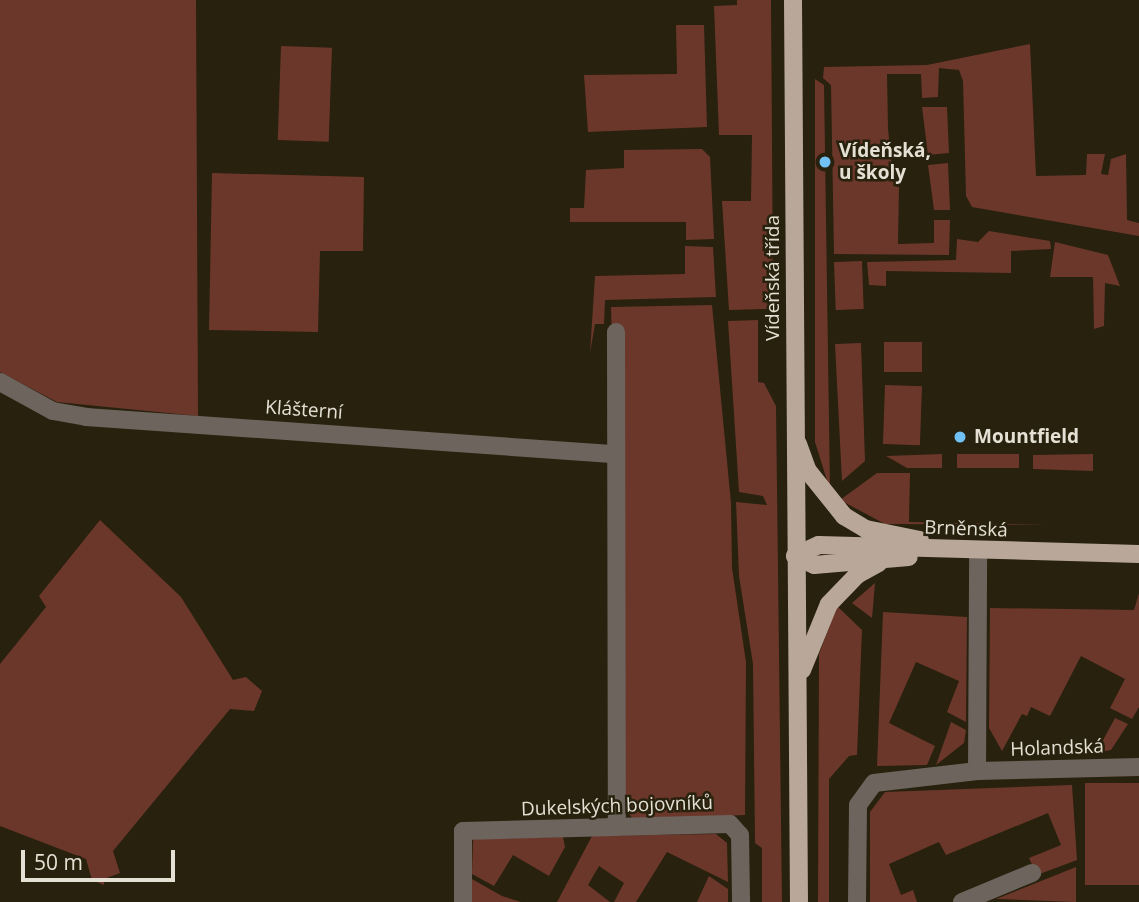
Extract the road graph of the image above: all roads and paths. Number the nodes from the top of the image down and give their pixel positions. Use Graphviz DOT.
graph roads {
  1 [pos="793,0"];
  2 [pos="616,332"];
  3 [pos="0,382"];
  4 [pos="794,425"];
  5 [pos="612,454"];
  6 [pos="969,550"];
  7 [pos="1139,554"];
  8 [pos="795,556"];
  9 [pos="892,559"];
  10 [pos="798,680"];
  11 [pos="1139,767"];
  12 [pos="977,771"];
  13 [pos="617,827"];
  14 [pos="1032,873"];
  15 [pos="463,902"];
  16 [pos="741,902"];
  17 [pos="800,902"];
  18 [pos="857,902"];
  19 [pos="962,902"];
  1 -- 4 [label="main road, Vídeňská třída"];
  2 -- 5 [label="street"];
  3 -- 5 [label="street, Klášterní"];
  4 -- 6 [label="main road"];
  4 -- 8 [label="main road, Vídeňská třída"];
  5 -- 13 [label="street"];
  6 -- 7 [label="main road, Brněnská"];
  6 -- 8 [label="main road, Brněnská"];
  6 -- 9 [label="main road"];
  6 -- 12 [label="street"];
  8 -- 9 [label="main road"];
  8 -- 10 [label="main road"];
  9 -- 10 [label="main road"];
  10 -- 17 [label="main road"];
  11 -- 12 [label="street, Holandská"];
  12 -- 18 [label="street"];
  13 -- 15 [label="street, Dukelských bojovníků"];
  13 -- 16 [label="street, Dukelských bojovníků"];
  14 -- 19 [label="street"];
}
